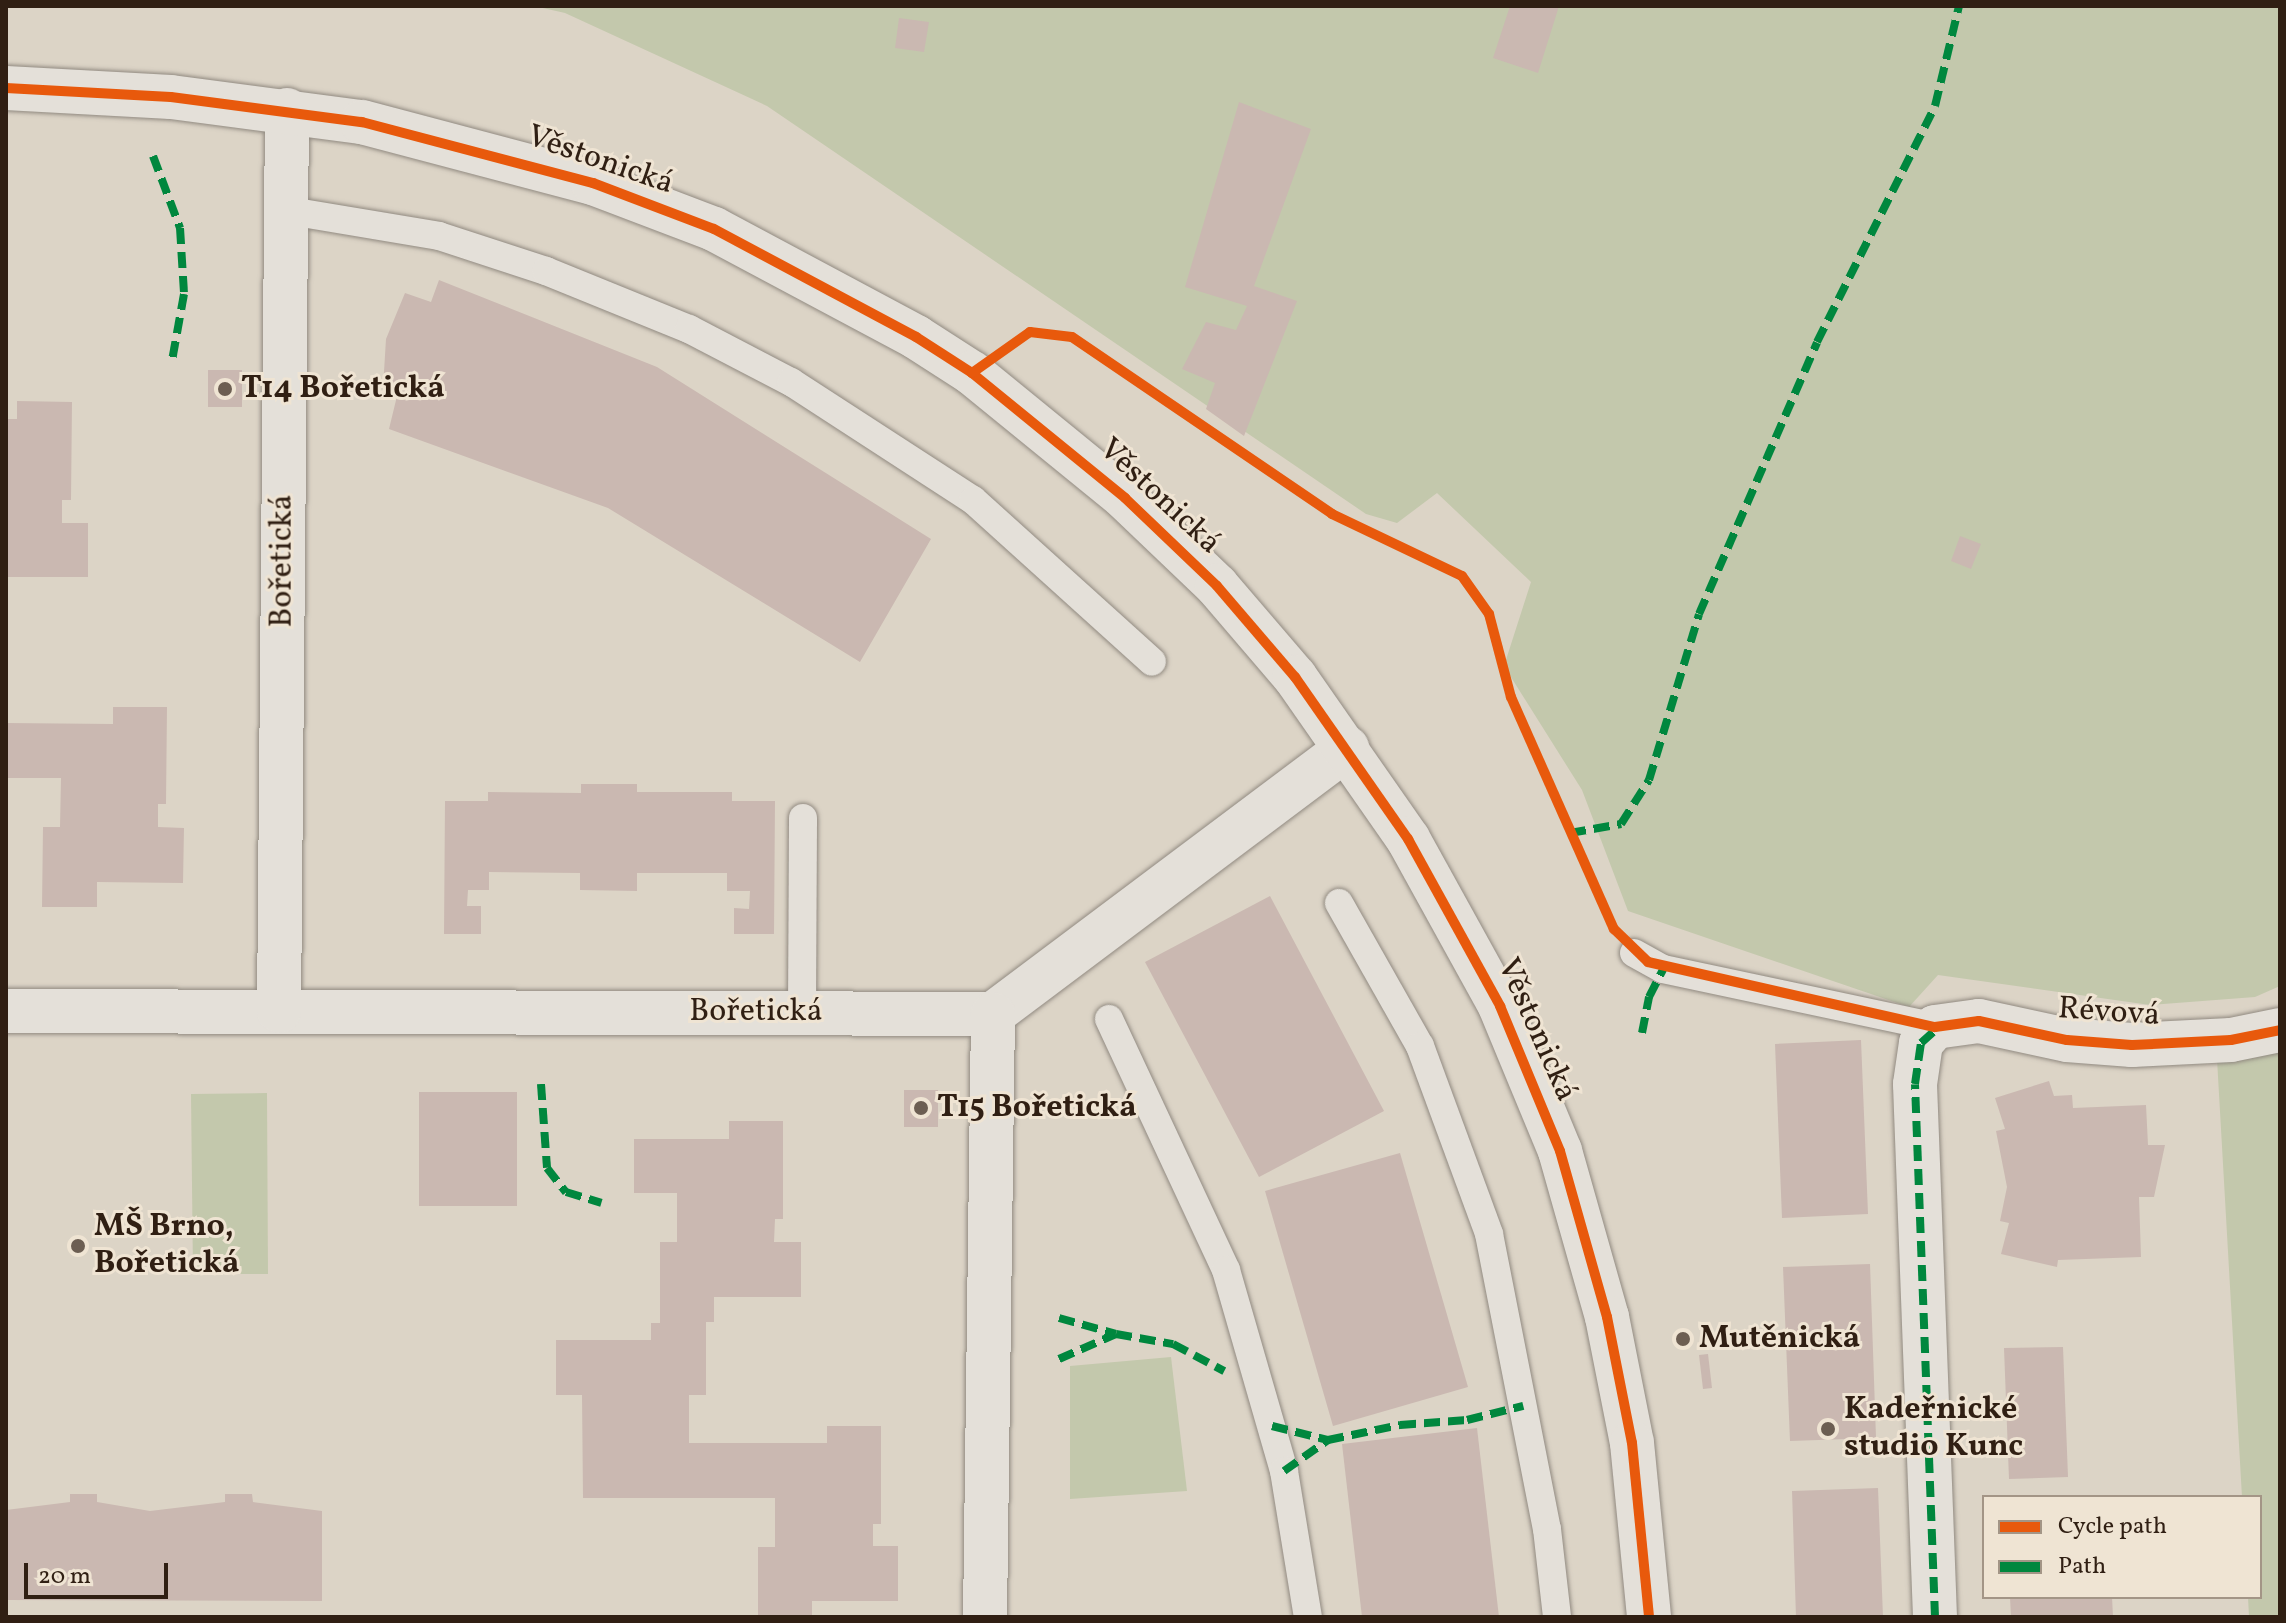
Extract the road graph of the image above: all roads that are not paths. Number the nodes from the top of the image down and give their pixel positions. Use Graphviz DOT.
graph roads {
  1 [pos="6,88"];
  2 [pos="287,110"];
  3 [pos="284,210"];
  4 [pos="1152,662"];
  5 [pos="1347,748"];
  6 [pos="803,818"];
  7 [pos="1339,903"];
  8 [pos="1634,953"];
  9 [pos="6,1011"];
  10 [pos="279,1011"];
  11 [pos="802,1012"];
  12 [pos="993,1014"];
  13 [pos="1109,1019"];
  14 [pos="1935,1027"];
  15 [pos="2280,1030"];
  16 [pos="985,1617"];
  17 [pos="1308,1617"];
  18 [pos="1557,1617"];
  19 [pos="1649,1617"];
  20 [pos="1935,1617"];
  1 -- 2 [label="street, Věstonická"];
  2 -- 3 [label="street, Bořetická"];
  2 -- 5 [label="street, Věstonická"];
  3 -- 4 [label="lane"];
  3 -- 10 [label="street, Bořetická"];
  5 -- 12 [label="street"];
  5 -- 19 [label="street, Věstonická"];
  6 -- 11 [label="lane"];
  7 -- 18 [label="lane"];
  8 -- 14 [label="lane"];
  9 -- 10 [label="street, Bořetická"];
  10 -- 11 [label="street, Bořetická"];
  11 -- 12 [label="street, Bořetická"];
  12 -- 16 [label="street"];
  13 -- 17 [label="lane"];
  14 -- 15 [label="street, Révová"];
  14 -- 20 [label="street"];
}
